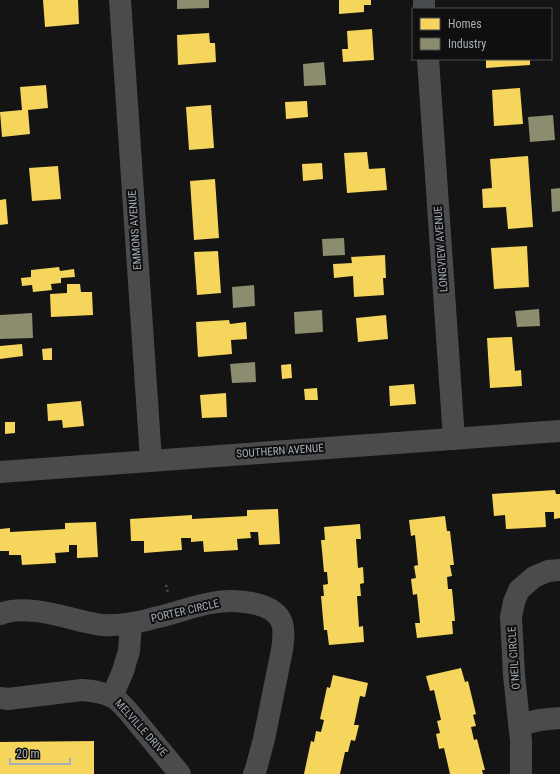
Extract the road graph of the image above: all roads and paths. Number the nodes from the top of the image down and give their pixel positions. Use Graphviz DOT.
graph roads {
  1 [pos="120,0"];
  2 [pos="428,60"];
  3 [pos="560,432"];
  4 [pos="454,439"];
  5 [pos="151,460"];
  6 [pos="0,472"];
  7 [pos="560,570"];
  8 [pos="0,614"];
  9 [pos="131,623"];
  10 [pos="112,696"];
  11 [pos="0,698"];
  12 [pos="560,718"];
  13 [pos="520,724"];
  14 [pos="180,774"];
  15 [pos="254,774"];
  16 [pos="520,774"];
  1 -- 5 [label="street, EMMONS AVENUE"];
  2 -- 4 [label="street, LONGVIEW AVENUE"];
  3 -- 4 [label="street, SOUTHERN AVENUE"];
  4 -- 5 [label="street, SOUTHERN AVENUE"];
  5 -- 6 [label="street, SOUTHERN AVENUE"];
  7 -- 13 [label="street, O'NEIL CIRCLE"];
  8 -- 9 [label="street, PORTER CIRCLE"];
  9 -- 10 [label="street"];
  9 -- 15 [label="street, PORTER CIRCLE"];
  10 -- 11 [label="street, MELVILLE DRIVE"];
  10 -- 14 [label="street, MELVILLE DRIVE"];
  12 -- 13 [label="street"];
  13 -- 16 [label="street, O'NEIL CIRCLE"];
}
